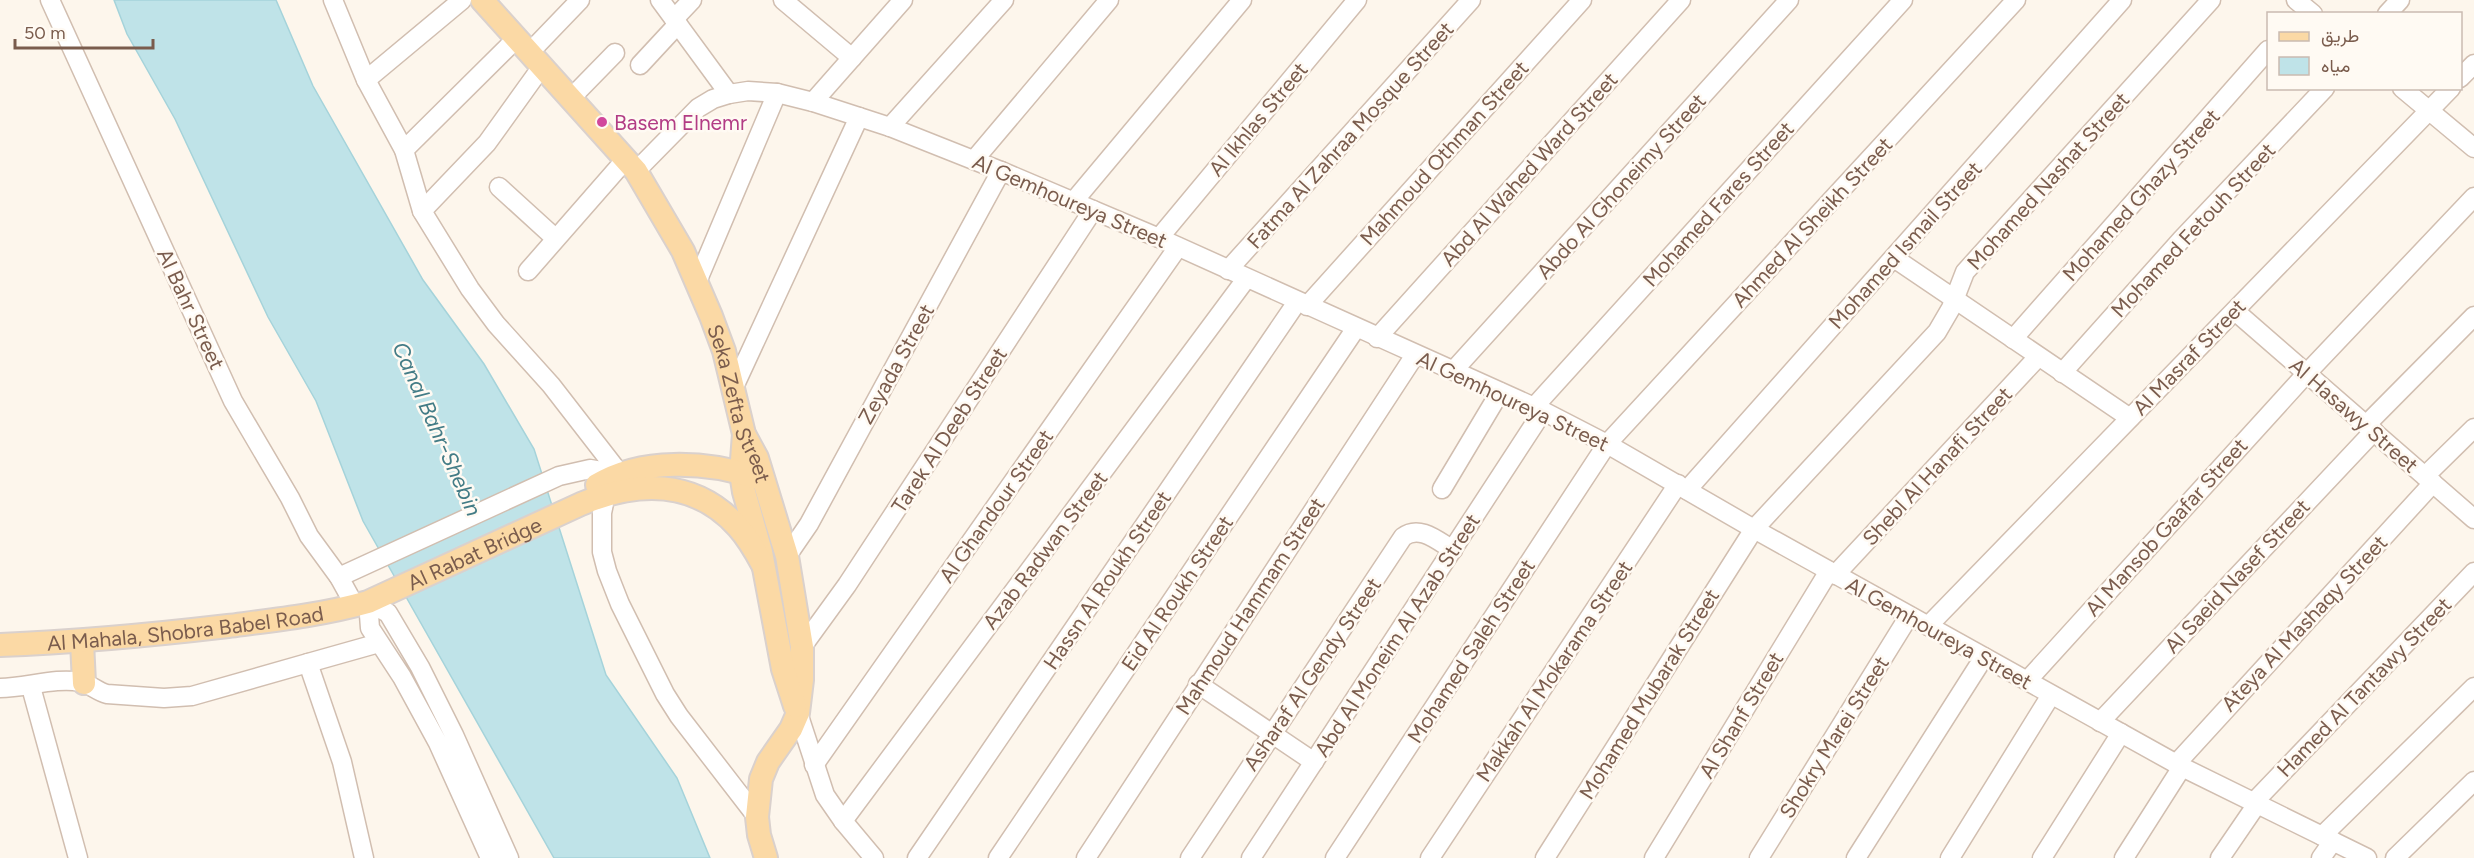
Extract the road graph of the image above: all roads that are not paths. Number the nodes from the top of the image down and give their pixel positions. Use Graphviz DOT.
graph roads {
  1 [pos="50,0"];
  2 [pos="333,0"];
  3 [pos="462,0"];
  4 [pos="482,0"];
  5 [pos="580,0"];
  6 [pos="660,0"];
  7 [pos="692,0"];
  8 [pos="903,0"];
  9 [pos="1004,0"];
  10 [pos="1109,0"];
  11 [pos="1242,0"];
  12 [pos="1357,0"];
  13 [pos="1471,0"];
  14 [pos="1582,0"];
  15 [pos="1681,0"];
  16 [pos="1789,0"];
  17 [pos="1903,0"];
  18 [pos="2016,0"];
  19 [pos="2122,0"];
  20 [pos="2211,0"];
  21 [pos="2400,0"];
  22 [pos="790,2"];
  23 [pos="2389,12"];
  24 [pos="676,21"];
  25 [pos="2267,51"];
  26 [pos="530,52"];
  27 [pos="615,53"];
  28 [pos="852,58"];
  29 [pos="2474,64"];
  30 [pos="640,65"];
  31 [pos="2462,76"];
  32 [pos="366,80"];
  33 [pos="2323,90"];
  34 [pos="2404,90"];
  35 [pos="2449,90"];
  36 [pos="777,93"];
  37 [pos="729,94"];
  38 [pos="572,98"];
  39 [pos="813,102"];
  40 [pos="2429,111"];
  41 [pos="859,117"];
  42 [pos="890,127"];
  43 [pos="2474,148"];
  44 [pos="404,150"];
  45 [pos="974,160"];
  46 [pos="631,165"];
  47 [pos="1001,171"];
  48 [pos="499,187"];
  49 [pos="2474,197"];
  50 [pos="1073,202"];
  51 [pos="1093,210"];
  52 [pos="422,211"];
  53 [pos="555,238"];
  54 [pos="1159,238"];
  55 [pos="1178,247"];
  56 [pos="1894,258"];
  57 [pos="1228,270"];
  58 [pos="528,271"];
  59 [pos="1246,279"];
  60 [pos="697,282"];
  61 [pos="1954,300"];
  62 [pos="1302,304"];
  63 [pos="2235,310"];
  64 [pos="2474,316"];
  65 [pos="1356,328"];
  66 [pos="1377,338"];
  67 [pos="2013,339"];
  68 [pos="1415,355"];
  69 [pos="2038,357"];
  70 [pos="1453,372"];
  71 [pos="2062,373"];
  72 [pos="2306,374"];
  73 [pos="734,387"];
  74 [pos="1500,392"];
  75 [pos="1539,409"];
  76 [pos="2130,418"];
  77 [pos="2370,428"];
  78 [pos="2474,428"];
  79 [pos="744,434"];
  80 [pos="1608,444"];
  81 [pos="741,473"];
  82 [pos="620,474"];
  83 [pos="764,480"];
  84 [pos="2429,480"];
  85 [pos="1683,487"];
  86 [pos="1443,489"];
  87 [pos="606,494"];
  88 [pos="574,507"];
  89 [pos="2474,519"];
  90 [pos="1754,529"];
  91 [pos="1453,550"];
  92 [pos="787,556"];
  93 [pos="763,565"];
  94 [pos="2474,572"];
  95 [pos="1832,573"];
  96 [pos="339,577"];
  97 [pos="370,600"];
  98 [pos="1909,616"];
  99 [pos="1928,626"];
  100 [pos="379,643"];
  101 [pos="0,645"];
  102 [pos="802,647"];
  103 [pos="1984,657"];
  104 [pos="308,663"];
  105 [pos="83,664"];
  106 [pos="2027,681"];
  107 [pos="1198,684"];
  108 [pos="31,687"];
  109 [pos="2474,687"];
  110 [pos="0,688"];
  111 [pos="2051,695"];
  112 [pos="798,713"];
  113 [pos="2100,722"];
  114 [pos="1273,734"];
  115 [pos="2121,734"];
  116 [pos="1314,762"];
  117 [pos="814,765"];
  118 [pos="2179,765"];
  119 [pos="2473,783"];
  120 [pos="2255,803"];
  121 [pos="757,817"];
  122 [pos="843,821"];
  123 [pos="2327,839"];
  124 [pos="78,858"];
  125 [pos="364,858"];
  126 [pos="490,858"];
  127 [pos="509,858"];
  128 [pos="766,858"];
  129 [pos="874,858"];
  130 [pos="917,858"];
  131 [pos="998,858"];
  132 [pos="1086,858"];
  133 [pos="1191,858"];
  134 [pos="1251,858"];
  135 [pos="1335,858"];
  136 [pos="1430,858"];
  137 [pos="1545,858"];
  138 [pos="1654,858"];
  139 [pos="1759,858"];
  140 [pos="1857,858"];
  141 [pos="1950,858"];
  142 [pos="2042,858"];
  143 [pos="2124,858"];
  144 [pos="2220,858"];
  145 [pos="2321,858"];
  146 [pos="2367,858"];
  147 [pos="2395,858"];
  1 -- 96 [label="street, Al Bahr Street"];
  2 -- 32 [label="street"];
  3 -- 32 [label="street"];
  4 -- 26 [label="main road, Seka Zefta Street"];
  5 -- 26 [label="street"];
  6 -- 24 [label="street"];
  7 -- 24 [label="street"];
  8 -- 28 [label="street"];
  9 -- 42 [label="street"];
  10 -- 45 [label="street"];
  11 -- 50 [label="street"];
  12 -- 54 [label="street, Al Ikhlas Street"];
  13 -- 57 [label="street, Fatma Al Zahraa Mosque Street"];
  14 -- 62 [label="street, Mahmoud Othman Street"];
  15 -- 66 [label="street, Abd Al Wahed Ward Street"];
  16 -- 70 [label="street, Abdo Al Ghoneimy Street"];
  17 -- 75 [label="street, Mohamed Fares Street"];
  18 -- 80 [label="street, Ahmed Al Sheikh Street"];
  19 -- 56 [label="street, Mohamed Ismail Street"];
  20 -- 61 [label="street, Mohamed Nashat Street"];
  21 -- 23 [label="street"];
  22 -- 28 [label="street"];
  24 -- 30 [label="street"];
  24 -- 37 [label="street"];
  25 -- 67 [label="street, Mohamed Ghazy Street"];
  26 -- 38 [label="main road, Seka Zefta Street"];
  26 -- 44 [label="street"];
  26 -- 52 [label="street"];
  27 -- 38 [label="street"];
  28 -- 39 [label="street"];
  29 -- 31 [label="street"];
  32 -- 44 [label="street"];
  33 -- 71 [label="street, Mohamed Fetouh Street"];
  34 -- 40 [label="street"];
  35 -- 40 [label="street, Al Masraf Street"];
  36 -- 37 [label="street, Al Gemhoureya Street"];
  36 -- 39 [label="street, Al Gemhoureya Street"];
  36 -- 60 [label="street"];
  37 -- 46 [label="street, Al Gemhoureya Street"];
  38 -- 46 [label="main road, Seka Zefta Street"];
  39 -- 41 [label="street, Al Gemhoureya Street"];
  40 -- 43 [label="street"];
  40 -- 63 [label="street, Al Masraf Street"];
  41 -- 42 [label="street, Al Gemhoureya Street"];
  41 -- 73 [label="street"];
  42 -- 45 [label="street, Al Gemhoureya Street"];
  44 -- 52 [label="street"];
  45 -- 47 [label="street, Al Gemhoureya Street"];
  46 -- 53 [label="street, Al Gemhoureya Street"];
  46 -- 60 [label="main road, Seka Zefta Street"];
  47 -- 50 [label="street, Al Gemhoureya Street"];
  47 -- 92 [label="street, Zeyada Street"];
  48 -- 53 [label="street"];
  49 -- 72 [label="street, Al Mansob Gaafar Street"];
  50 -- 51 [label="street, Al Gemhoureya Street"];
  51 -- 54 [label="street, Al Gemhoureya Street"];
  51 -- 102 [label="street, Tarek Al Deeb Street"];
  52 -- 82 [label="street"];
  53 -- 58 [label="street, Al Gemhoureya Street"];
  54 -- 55 [label="street, Al Gemhoureya Street"];
  55 -- 57 [label="street, Al Gemhoureya Street"];
  55 -- 117 [label="street, Al Ghandour Street"];
  56 -- 61 [label="street"];
  56 -- 85 [label="street, Mohamed Ismail Street"];
  57 -- 59 [label="street, Al Gemhoureya Street"];
  59 -- 62 [label="street, Al Gemhoureya Street"];
  59 -- 122 [label="street, Azab Radwan Street"];
  60 -- 73 [label="main road, Seka Zefta Street"];
  61 -- 67 [label="street"];
  61 -- 90 [label="street, Mohamed Nashat Street"];
  62 -- 65 [label="street, Al Gemhoureya Street"];
  62 -- 130 [label="street, Hassn Al Roukh Street"];
  63 -- 72 [label="street, Al Hasawy Street"];
  63 -- 76 [label="street, Al Masraf Street"];
  64 -- 77 [label="street, Al Saeid Nasef Street"];
  65 -- 66 [label="street, Al Gemhoureya Street"];
  65 -- 131 [label="street, Eid Al Roukh Street"];
  66 -- 68 [label="street, Al Gemhoureya Street"];
  67 -- 69 [label="street"];
  68 -- 70 [label="street, Al Gemhoureya Street"];
  68 -- 107 [label="street, Mahmoud Hammam Street"];
  69 -- 71 [label="street"];
  69 -- 95 [label="street, Shebl Al Hanafi Street"];
  70 -- 74 [label="street, Al Gemhoureya Street"];
  71 -- 76 [label="street"];
  72 -- 77 [label="street, Al Hasawy Street"];
  72 -- 106 [label="street, Al Mansob Gaafar Street"];
  73 -- 79 [label="main road, Seka Zefta Street"];
  74 -- 75 [label="street, Al Gemhoureya Street"];
  74 -- 86 [label="street"];
  75 -- 80 [label="street, Al Gemhoureya Street"];
  75 -- 91 [label="street, Abd Al Moneim Al Azab Street"];
  76 -- 99 [label="street, Al Masraf Street"];
  77 -- 84 [label="street, Al Hasawy Street"];
  77 -- 113 [label="street, Al Saeid Nasef Street"];
  78 -- 84 [label="street, Ateya Al Mashaqy Street"];
  79 -- 81 [label="main road"];
  79 -- 83 [label="main road, Seka Zefta Street"];
  80 -- 85 [label="street, Al Gemhoureya Street"];
  80 -- 135 [label="street, Mohamed Saleh Street"];
  81 -- 82 [label="main road"];
  81 -- 83 [label="main road"];
  81 -- 93 [label="main road"];
  82 -- 88 [label="main road"];
  82 -- 96 [label="street"];
  83 -- 92 [label="main road, Seka Zefta Street"];
  84 -- 89 [label="street, Al Hasawy Street"];
  84 -- 118 [label="street, Ateya Al Mashaqy Street"];
  85 -- 90 [label="street, Al Gemhoureya Street"];
  85 -- 136 [label="street, Makkah Al Mokarama Street"];
  87 -- 88 [label="main road, Al Rabat Bridge"];
  87 -- 93 [label="main road, Al Rabat Bridge"];
  87 -- 121 [label="street"];
  88 -- 97 [label="main road, Al Rabat Bridge"];
  90 -- 95 [label="street, Al Gemhoureya Street"];
  90 -- 137 [label="street, Mohamed Mubarak Street"];
  91 -- 114 [label="street, Asharaf Al Gendy Street"];
  91 -- 116 [label="street, Abd Al Moneim Al Azab Street"];
  92 -- 102 [label="main road, Seka Zefta Street"];
  93 -- 112 [label="main road"];
  94 -- 120 [label="street, Hamed Al Tantawy Street"];
  95 -- 98 [label="street, Al Gemhoureya Street"];
  95 -- 138 [label="street, Al Shanf Street"];
  96 -- 97 [label="street, Al Bahr Street"];
  97 -- 100 [label="street"];
  97 -- 105 [label="main road, Al Mahala, Shobra Babel Road"];
  97 -- 127 [label="street"];
  98 -- 99 [label="street, Al Gemhoureya Street"];
  98 -- 139 [label="street, Shokry Marei Street"];
  99 -- 103 [label="street, Al Gemhoureya Street"];
  100 -- 104 [label="street"];
  100 -- 126 [label="street"];
  101 -- 105 [label="main road, Al Mahala, Shobra Babel Road"];
  102 -- 112 [label="main road, Seka Zefta Street"];
  103 -- 106 [label="street, Al Gemhoureya Street"];
  103 -- 140 [label="street"];
  104 -- 105 [label="street"];
  104 -- 125 [label="street"];
  105 -- 108 [label="street"];
  106 -- 111 [label="street, Al Gemhoureya Street"];
  107 -- 114 [label="street"];
  107 -- 132 [label="street, Mahmoud Hammam Street"];
  108 -- 110 [label="street"];
  108 -- 124 [label="street"];
  109 -- 123 [label="street"];
  111 -- 113 [label="street, Al Gemhoureya Street"];
  111 -- 141 [label="street"];
  112 -- 117 [label="street, Seka Zefta Street"];
  112 -- 121 [label="main road"];
  113 -- 115 [label="street, Al Gemhoureya Street"];
  114 -- 116 [label="street"];
  114 -- 133 [label="street, Asharaf Al Gendy Street"];
  115 -- 118 [label="street, Al Gemhoureya Street"];
  115 -- 142 [label="street"];
  116 -- 134 [label="street, Abd Al Moneim Al Azab Street"];
  117 -- 122 [label="street, Seka Zefta Street"];
  118 -- 120 [label="street, Al Gemhoureya Street"];
  118 -- 143 [label="street, Ateya Al Mashaqy Street"];
  119 -- 147 [label="street"];
  120 -- 123 [label="street, Al Gemhoureya Street"];
  120 -- 144 [label="street, Hamed Al Tantawy Street"];
  121 -- 128 [label="main road"];
  122 -- 129 [label="street, Seka Zefta Street"];
  123 -- 145 [label="street"];
  123 -- 146 [label="street, Al Gemhoureya Street"];
}
